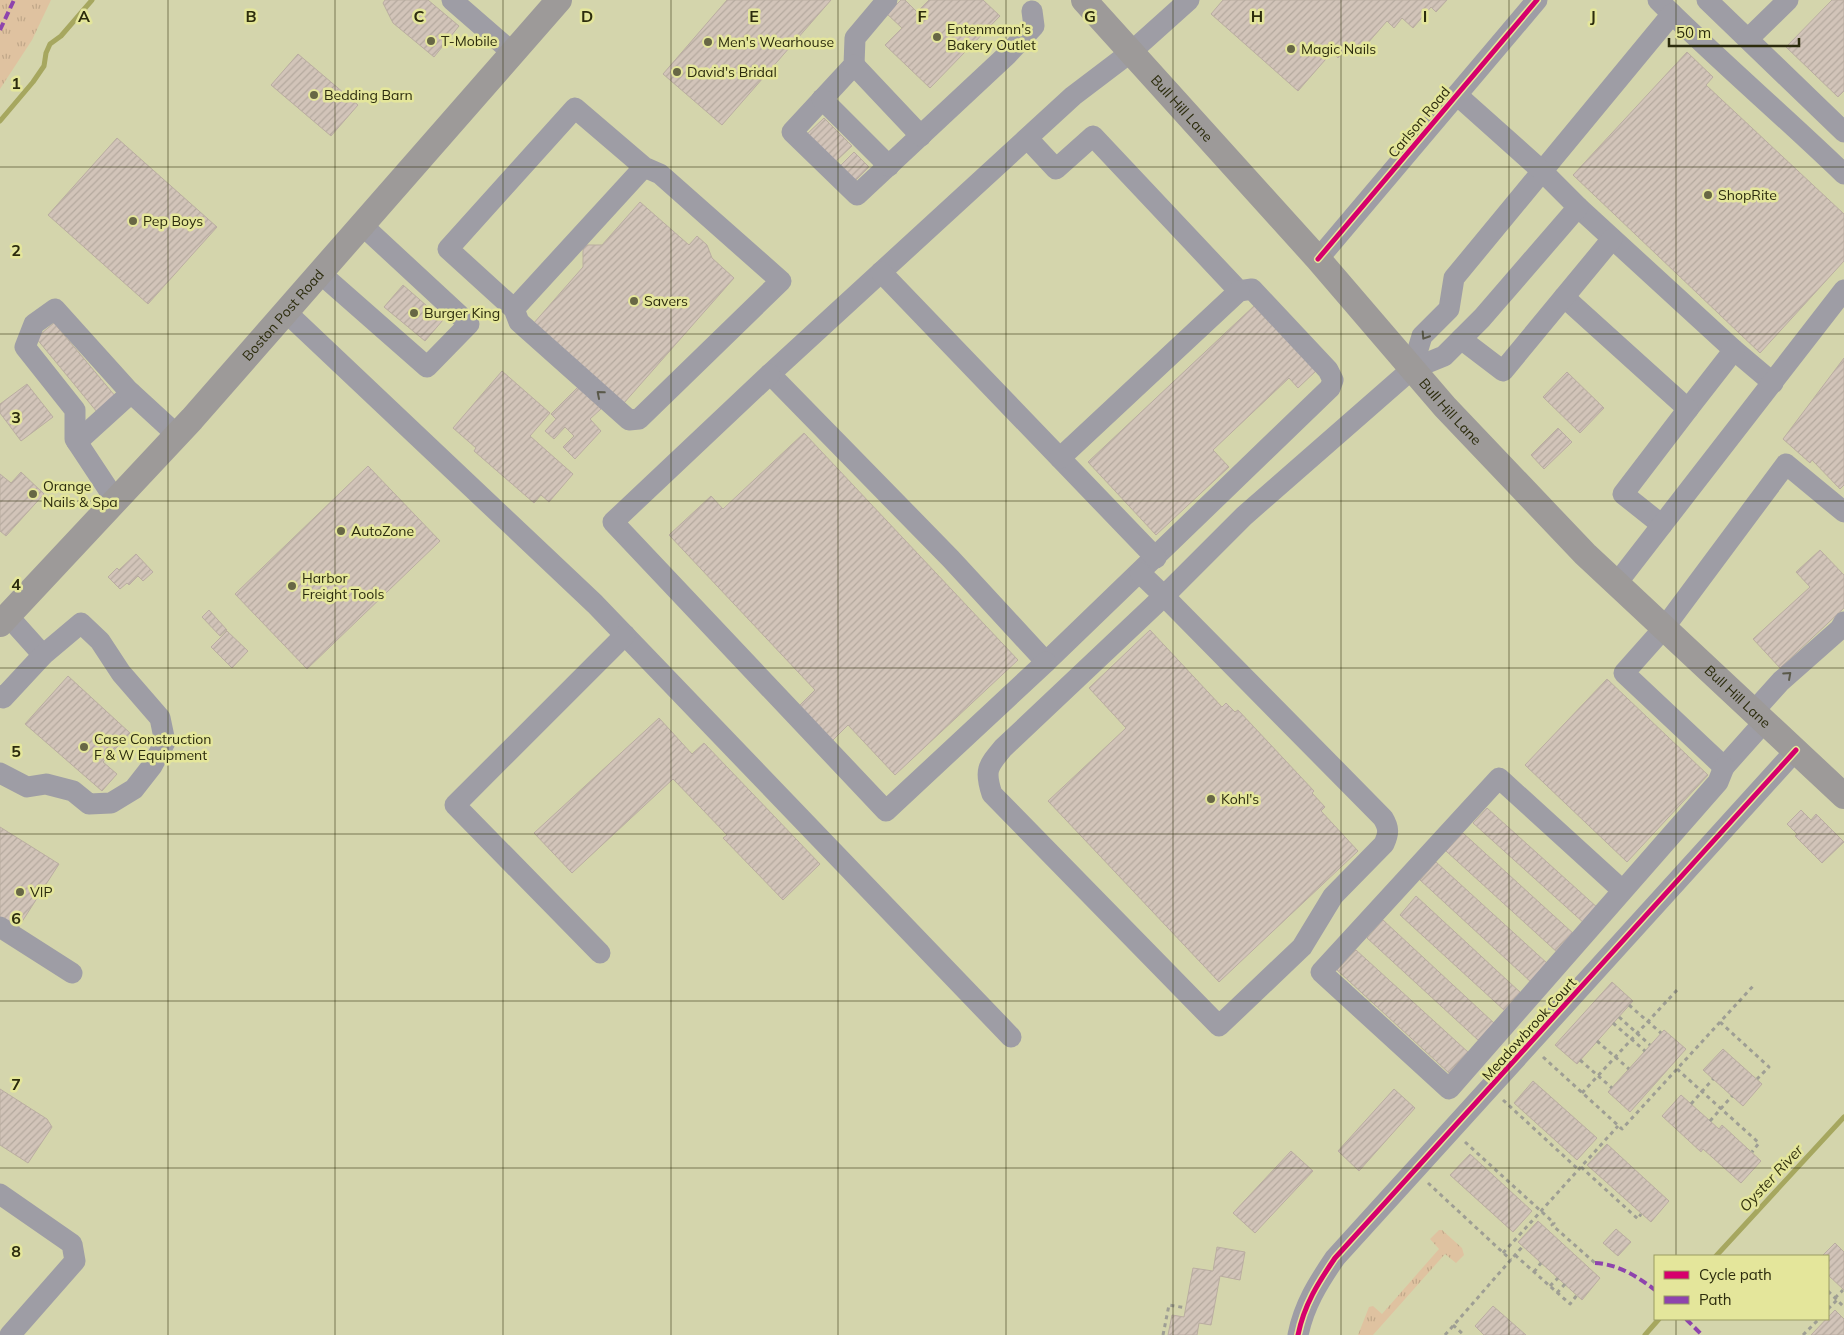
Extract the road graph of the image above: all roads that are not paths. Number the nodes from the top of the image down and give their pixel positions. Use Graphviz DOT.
graph roads {
  1 [pos="452,0"];
  2 [pos="887,0"];
  3 [pos="1084,0"];
  4 [pos="1189,0"];
  5 [pos="1537,0"];
  6 [pos="1707,0"];
  7 [pos="1788,0"];
  8 [pos="557,1"];
  9 [pos="1032,4"];
  10 [pos="1665,7"];
  11 [pos="1748,40"];
  12 [pos="1131,52"];
  13 [pos="513,53"];
  14 [pos="854,65"];
  15 [pos="1457,95"];
  16 [pos="822,100"];
  17 [pos="1844,132"];
  18 [pos="921,136"];
  19 [pos="1028,139"];
  20 [pos="889,166"];
  21 [pos="644,167"];
  22 [pos="1541,170"];
  23 [pos="1844,174"];
  24 [pos="1578,207"];
  25 [pos="362,226"];
  26 [pos="1612,239"];
  27 [pos="1318,259"];
  28 [pos="881,272"];
  29 [pos="320,273"];
  30 [pos="1844,290"];
  31 [pos="1239,291"];
  32 [pos="1564,297"];
  33 [pos="514,309"];
  34 [pos="1449,309"];
  35 [pos="286,312"];
  36 [pos="1482,318"];
  37 [pos="1461,339"];
  38 [pos="1734,350"];
  39 [pos="1412,368"];
  40 [pos="770,374"];
  41 [pos="1773,383"];
  42 [pos="131,393"];
  43 [pos="1688,409"];
  44 [pos="177,435"];
  45 [pos="77,442"];
  46 [pos="1060,458"];
  47 [pos="116,501"];
  48 [pos="1844,512"];
  49 [pos="1662,525"];
  50 [pos="1156,558"];
  51 [pos="1140,573"];
  52 [pos="1617,583"];
  53 [pos="1164,596"];
  54 [pos="4,620"];
  55 [pos="1844,622"];
  56 [pos="1664,628"];
  57 [pos="624,635"];
  58 [pos="43,655"];
  59 [pos="1046,662"];
  60 [pos="0,696"];
  61 [pos="1760,716"];
  62 [pos="1796,750"];
  63 [pos="1724,767"];
  64 [pos="0,773"];
  65 [pos="1844,796"];
  66 [pos="1622,890"];
  67 [pos="0,927"];
  68 [pos="600,953"];
  69 [pos="72,973"];
  70 [pos="1011,1036"];
  71 [pos="0,1194"];
  72 [pos="10,1335"];
  73 [pos="1298,1335"];
  1 -- 13 [label="street"];
  2 -- 14 [label="street"];
  3 -- 12 [label="main road, Bull Hill Lane"];
  4 -- 12 [label="street"];
  5 -- 15 [label="street, Carlson Road"];
  6 -- 11 [label="street"];
  7 -- 11 [label="street"];
  8 -- 13 [label="main road, Boston Post Road"];
  9 -- 18 [label="street"];
  10 -- 22 [label="street"];
  10 -- 23 [label="street"];
  11 -- 17 [label="street"];
  12 -- 19 [label="street"];
  12 -- 27 [label="main road, Bull Hill Lane"];
  13 -- 25 [label="main road, Boston Post Road"];
  14 -- 16 [label="street"];
  14 -- 18 [label="street"];
  15 -- 22 [label="street"];
  15 -- 27 [label="street, Carlson Road"];
  16 -- 20 [label="street"];
  16 -- 20 [label="street"];
  18 -- 20 [label="street"];
  19 -- 28 [label="street"];
  19 -- 31 [label="street"];
  21 -- 33 [label="street"];
  21 -- 33 [label="street"];
  21 -- 33 [label="street, one-way"];
  22 -- 24 [label="street"];
  22 -- 34 [label="street"];
  24 -- 26 [label="street"];
  24 -- 36 [label="street"];
  25 -- 29 [label="main road, Boston Post Road"];
  25 -- 29 [label="street"];
  26 -- 32 [label="street"];
  26 -- 38 [label="street"];
  27 -- 39 [label="main road, Bull Hill Lane"];
  28 -- 40 [label="street"];
  28 -- 46 [label="street"];
  29 -- 35 [label="main road, Boston Post Road"];
  30 -- 41 [label="street"];
  31 -- 46 [label="street"];
  31 -- 50 [label="street"];
  32 -- 37 [label="street"];
  32 -- 43 [label="street"];
  34 -- 36 [label="street"];
  34 -- 39 [label="street, one-way"];
  35 -- 44 [label="main road, Boston Post Road"];
  35 -- 57 [label="street"];
  36 -- 37 [label="street"];
  37 -- 39 [label="street"];
  38 -- 41 [label="street"];
  38 -- 43 [label="street"];
  39 -- 52 [label="main road, Bull Hill Lane"];
  39 -- 53 [label="street"];
  40 -- 59 [label="street"];
  40 -- 59 [label="street"];
  41 -- 49 [label="street"];
  42 -- 44 [label="street"];
  42 -- 45 [label="street"];
  42 -- 45 [label="street"];
  43 -- 49 [label="street"];
  44 -- 47 [label="main road, Boston Post Road"];
  45 -- 47 [label="street"];
  46 -- 50 [label="street"];
  47 -- 54 [label="main road, Boston Post Road"];
  48 -- 56 [label="street"];
  49 -- 52 [label="street"];
  50 -- 51 [label="street"];
  51 -- 53 [label="street"];
  51 -- 59 [label="street"];
  52 -- 56 [label="main road, Bull Hill Lane"];
  53 -- 53 [label="street"];
  54 -- 58 [label="street"];
  61 -- 55 [label="street, one-way"];
  56 -- 61 [label="main road, Bull Hill Lane"];
  56 -- 63 [label="street"];
  57 -- 68 [label="street"];
  57 -- 70 [label="street"];
  58 -- 60 [label="street"];
  58 -- 64 [label="street"];
  61 -- 62 [label="main road, Bull Hill Lane"];
  61 -- 63 [label="street"];
  62 -- 65 [label="main road, Bull Hill Lane"];
  62 -- 73 [label="street, Meadowbrook Court"];
  63 -- 66 [label="street"];
  66 -- 66 [label="street"];
  67 -- 69 [label="street"];
  71 -- 72 [label="street"];
}
